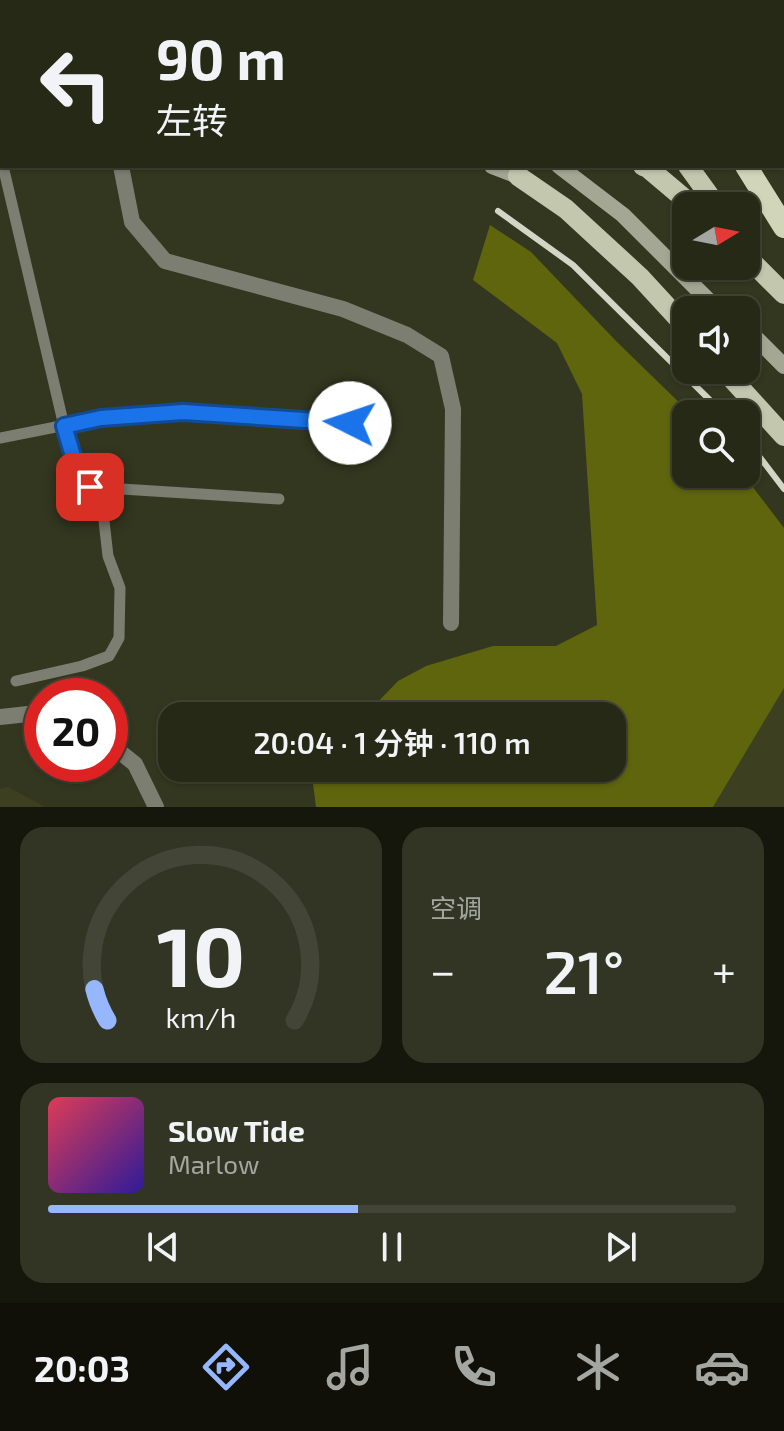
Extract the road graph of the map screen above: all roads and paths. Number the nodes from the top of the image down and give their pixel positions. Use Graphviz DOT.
graph roads {
  1 [pos="3,168"];
  2 [pos="121,168"];
  3 [pos="497,168"];
  4 [pos="562,168"];
  5 [pos="576,168"];
  6 [pos="646,168"];
  7 [pos="689,168"];
  8 [pos="747,168"];
  9 [pos="518,176"];
  10 [pos="676,192"];
  11 [pos="707,192"];
  12 [pos="784,227"];
  13 [pos="760,265"];
  14 [pos="760,271"];
  15 [pos="704,296"];
  16 [pos="714,296"];
  17 [pos="784,297"];
  18 [pos="672,312"];
  19 [pos="760,342"];
  20 [pos="760,352"];
  21 [pos="784,366"];
  22 [pos="784,376"];
  23 [pos="737,384"];
  24 [pos="350,423"];
  25 [pos="64,426"];
  26 [pos="784,436"];
  27 [pos="0,438"];
  28 [pos="105,488"];
  29 [pos="279,499"];
  30 [pos="451,623"];
  31 [pos="16,681"];
  32 [pos="24,714"];
  33 [pos="0,717"];
  34 [pos="128,758"];
  35 [pos="156,807"];
  1 -- 25 [label="lane"];
  2 -- 30 [label="street"];
  3 -- 9 [label="main road"];
  4 -- 15 [label="main road"];
  5 -- 16 [label="main road"];
  6 -- 10 [label="main road"];
  7 -- 11 [label="main road"];
  8 -- 12 [label="highway"];
  9 -- 18 [label="main road"];
  13 -- 17 [label="main road"];
  14 -- 17 [label="main road, bridge"];
  19 -- 21 [label="main road"];
  20 -- 22 [label="main road"];
  23 -- 26 [label="main road"];
  24 -- 25 [label="lane"];
  25 -- 27 [label="lane"];
  25 -- 28 [label="lane"];
  28 -- 29 [label="lane"];
  28 -- 31 [label="lane"];
  32 -- 33 [label="street"];
  34 -- 35 [label="street"];
}
